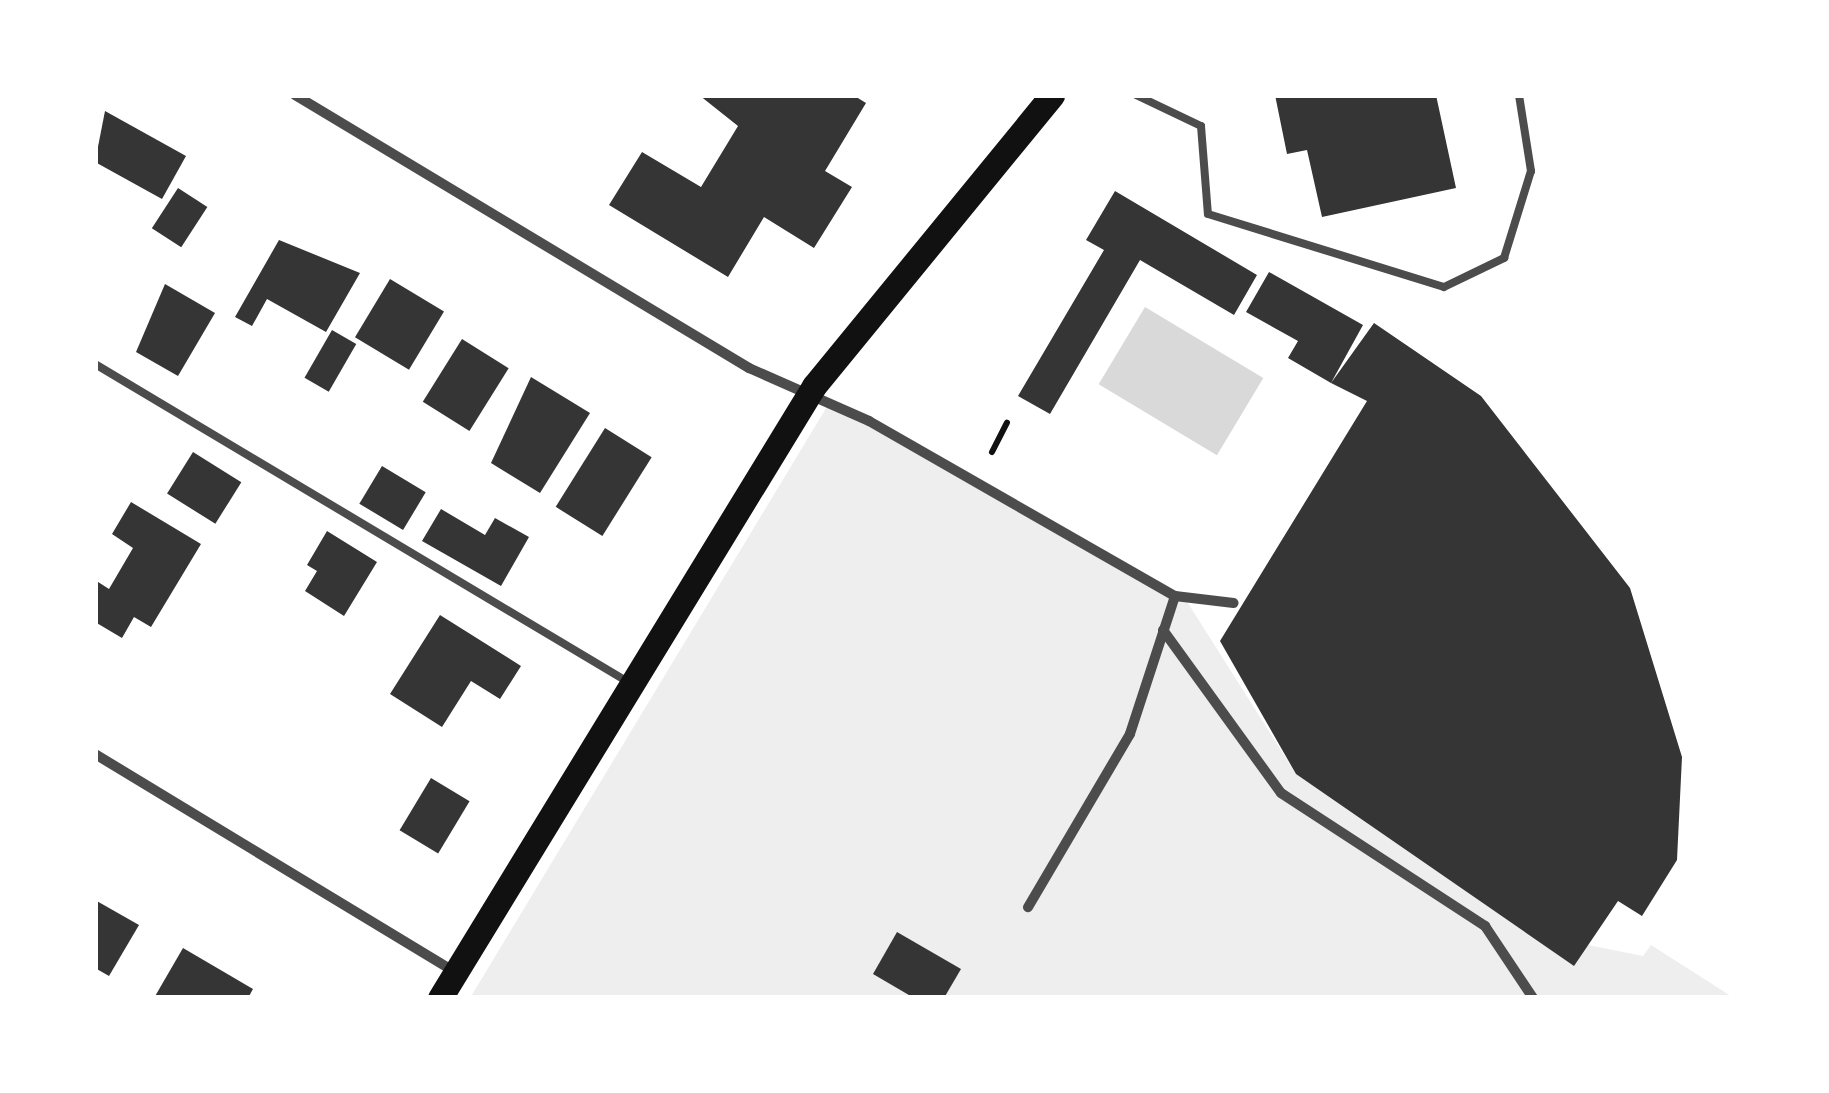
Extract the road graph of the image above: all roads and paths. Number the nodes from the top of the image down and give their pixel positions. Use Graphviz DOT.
graph roads {
  1 [pos="295,95"];
  2 [pos="1052,95"];
  3 [pos="1136,95"];
  4 [pos="1519,95"];
  5 [pos="95,364"];
  6 [pos="810,393"];
  7 [pos="1008,423"];
  8 [pos="992,452"];
  9 [pos="1175,596"];
  10 [pos="1234,603"];
  11 [pos="1164,630"];
  12 [pos="630,684"];
  13 [pos="95,754"];
  14 [pos="1028,907"];
  15 [pos="456,972"];
  16 [pos="440,998"];
  17 [pos="1533,998"];
  1 -- 6 [label="street"];
  2 -- 6 [label="main road"];
  3 -- 4 [label="lane"];
  5 -- 12 [label="lane"];
  6 -- 9 [label="street"];
  6 -- 12 [label="main road"];
  7 -- 8 [label="path"];
  9 -- 10 [label="street"];
  9 -- 11 [label="street"];
  11 -- 14 [label="street"];
  11 -- 17 [label="street"];
  12 -- 15 [label="main road"];
  13 -- 15 [label="street"];
  15 -- 16 [label="main road"];
}
